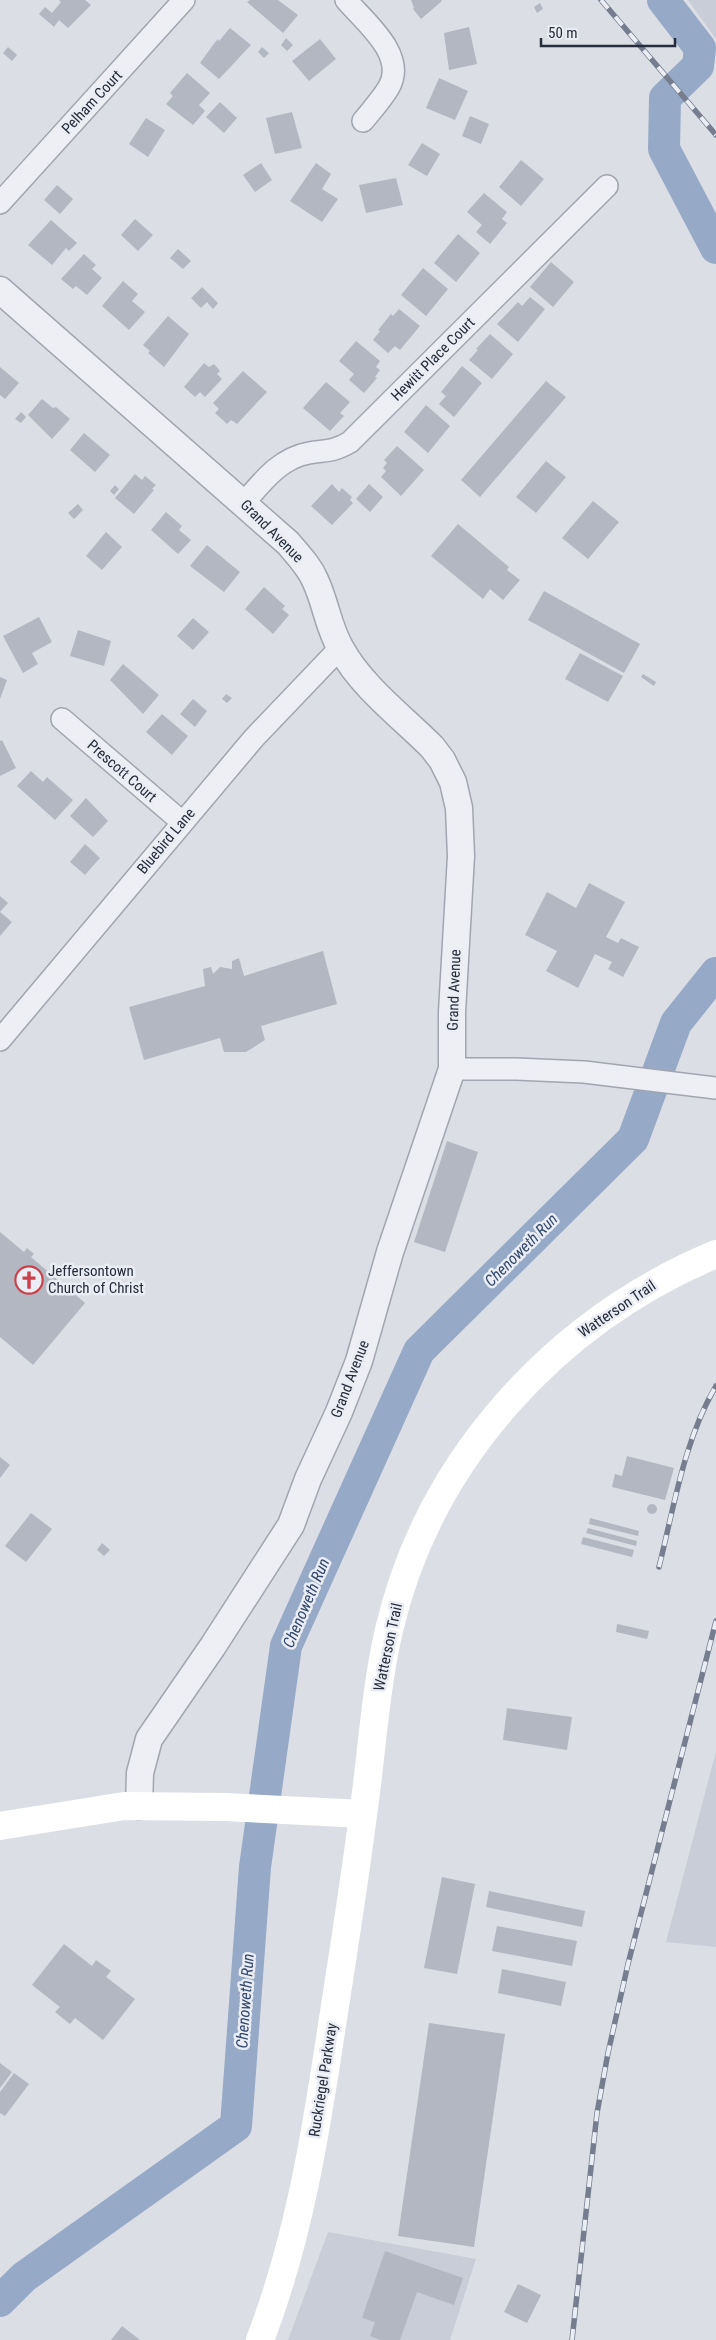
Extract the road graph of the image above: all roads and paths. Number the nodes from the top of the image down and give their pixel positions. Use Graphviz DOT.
graph roads {
  1 [pos="184,0"];
  2 [pos="346,0"];
  3 [pos="363,121"];
  4 [pos="607,186"];
  5 [pos="0,203"];
  6 [pos="0,290"];
  7 [pos="244,503"];
  8 [pos="340,648"];
  9 [pos="62,719"];
  10 [pos="182,822"];
  11 [pos="0,1040"];
  12 [pos="452,1069"];
  13 [pos="716,1088"];
  14 [pos="713,1255"];
  15 [pos="138,1806"];
  16 [pos="363,1814"];
  17 [pos="0,1826"];
  18 [pos="260,2340"];
  1 -- 5 [label="street, Pelham Court"];
  2 -- 3 [label="street"];
  4 -- 7 [label="street, Hewitt Place Court"];
  6 -- 7 [label="street, Grand Avenue"];
  7 -- 8 [label="street, Grand Avenue"];
  8 -- 10 [label="street, Bluebird Lane"];
  8 -- 12 [label="street, Grand Avenue"];
  9 -- 10 [label="street, Prescott Court"];
  10 -- 11 [label="street, Bluebird Lane"];
  12 -- 13 [label="street"];
  12 -- 15 [label="street, Grand Avenue"];
  14 -- 16 [label="main road, Watterson Trail"];
  15 -- 16 [label="main road"];
  15 -- 17 [label="main road"];
  16 -- 18 [label="main road, Ruckriegel Parkway"];
}
